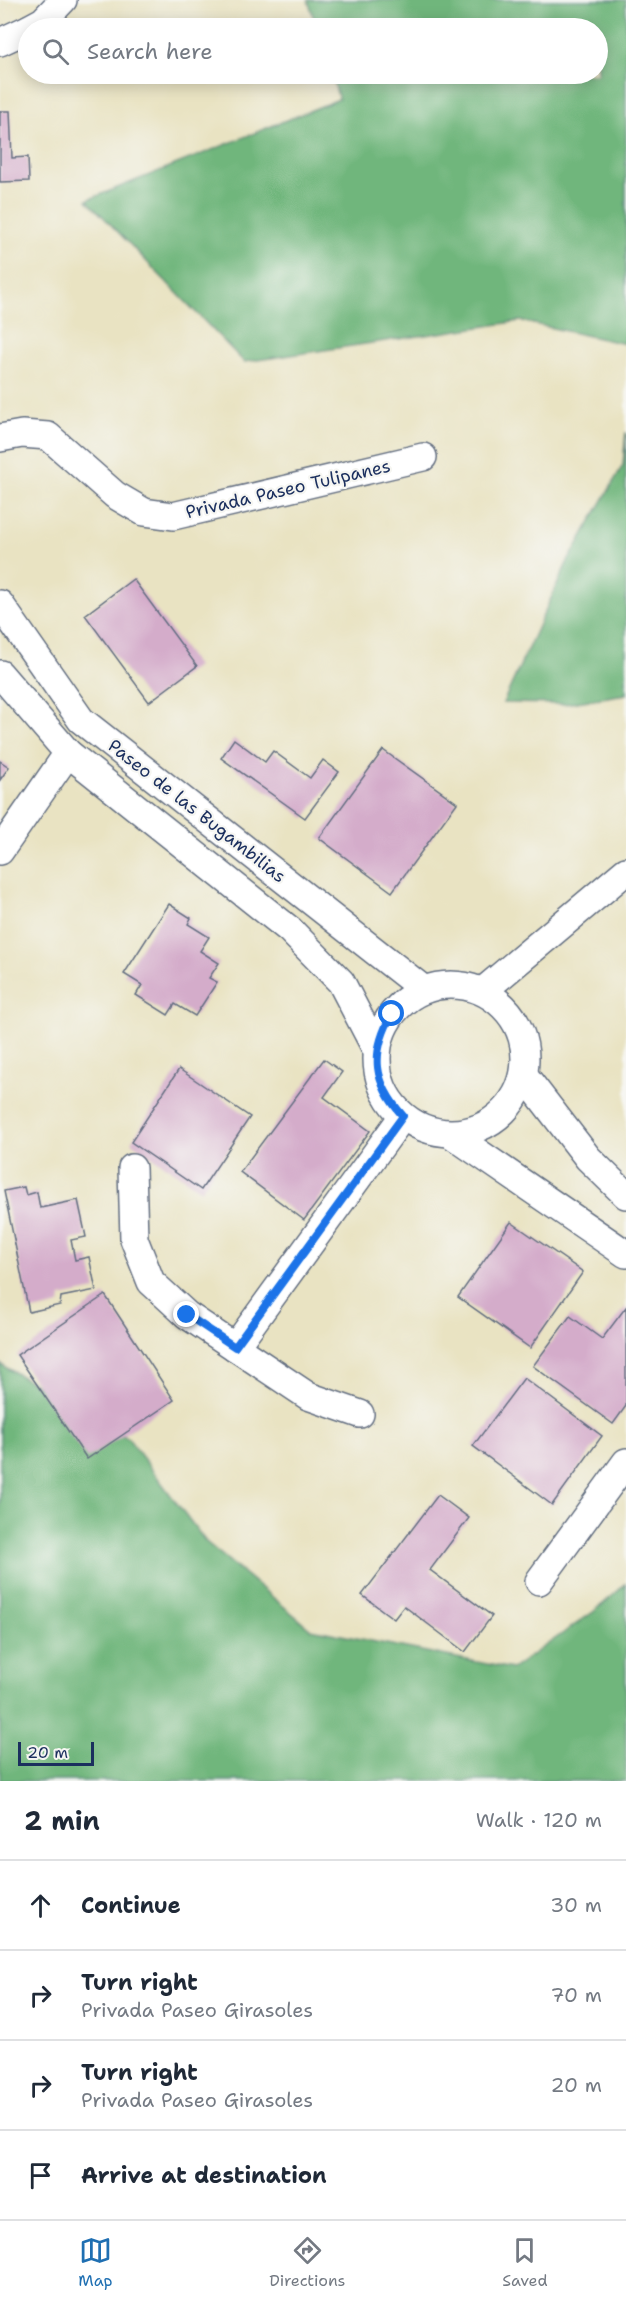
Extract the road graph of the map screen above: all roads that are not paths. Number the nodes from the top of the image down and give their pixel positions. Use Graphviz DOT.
graph roads {
  1 [pos="63,0"];
  2 [pos="47,18"];
  3 [pos="18,34"];
  4 [pos="0,42"];
  5 [pos="0,438"];
  6 [pos="423,457"];
  7 [pos="0,604"];
  8 [pos="0,674"];
  9 [pos="68,753"];
  10 [pos="0,851"];
  11 [pos="626,871"];
  12 [pos="423,989"];
  13 [pos="483,991"];
  14 [pos="377,1051"];
  15 [pos="524,1075"];
  16 [pos="403,1116"];
  17 [pos="451,1134"];
  18 [pos="132,1168"];
  19 [pos="626,1195"];
  20 [pos="626,1254"];
  21 [pos="235,1347"];
  22 [pos="360,1414"];
  23 [pos="626,1462"];
  24 [pos="538,1581"];
  1 -- 2 [label="street"];
  3 -- 4 [label="street"];
  5 -- 6 [label="street, Privada Paseo Tulipanes"];
  7 -- 12 [label="street, Paseo de las Bugambilias"];
  8 -- 9 [label="street, Paseo de las Bugambilias"];
  9 -- 10 [label="street"];
  9 -- 14 [label="street, Paseo de las Bugambilias"];
  11 -- 13 [label="street"];
  12 -- 13 [label="street"];
  12 -- 14 [label="street"];
  13 -- 15 [label="street"];
  14 -- 16 [label="street"];
  15 -- 17 [label="street"];
  15 -- 19 [label="street"];
  16 -- 17 [label="street"];
  16 -- 21 [label="street"];
  17 -- 20 [label="street"];
  18 -- 21 [label="street"];
  21 -- 22 [label="street"];
  23 -- 24 [label="street"];
}
